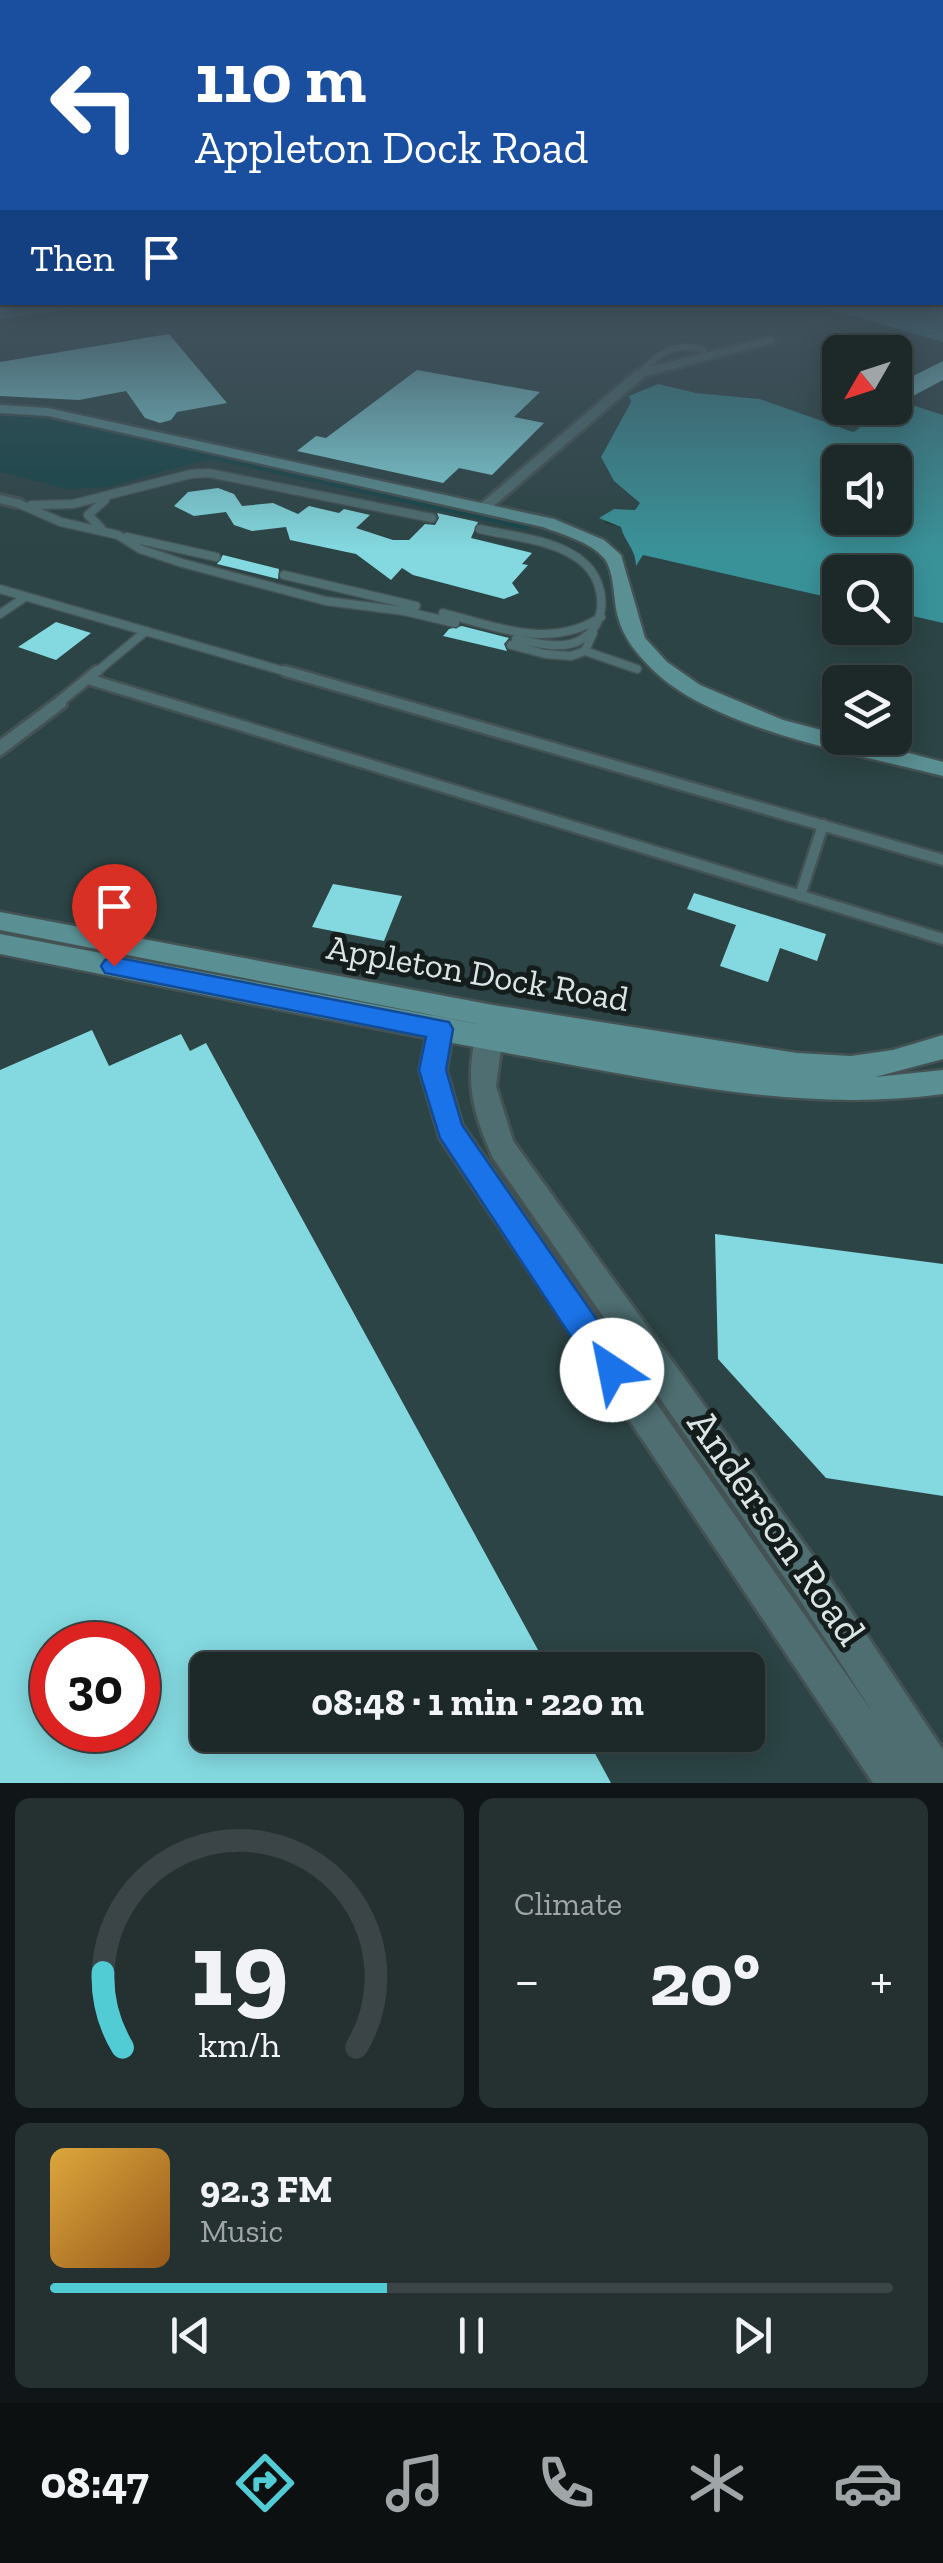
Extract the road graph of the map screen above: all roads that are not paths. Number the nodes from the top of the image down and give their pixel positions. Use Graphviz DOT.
graph roads {
  1 [pos="628,384"];
  2 [pos="0,409"];
  3 [pos="120,492"];
  4 [pos="0,499"];
  5 [pos="17,503"];
  6 [pos="484,507"];
  7 [pos="432,518"];
  8 [pos="480,529"];
  9 [pos="118,535"];
  10 [pos="213,559"];
  11 [pos="281,577"];
  12 [pos="0,589"];
  13 [pos="26,596"];
  14 [pos="0,614"];
  15 [pos="601,617"];
  16 [pos="626,618"];
  17 [pos="452,626"];
  18 [pos="146,631"];
  19 [pos="593,634"];
  20 [pos="585,651"];
  21 [pos="637,669"];
  22 [pos="88,679"];
  23 [pos="60,702"];
  24 [pos="814,734"];
  25 [pos="0,750"];
  26 [pos="943,769"];
  27 [pos="824,826"];
  28 [pos="943,860"];
  29 [pos="800,896"];
  30 [pos="0,921"];
  31 [pos="943,939"];
  32 [pos="0,944"];
  33 [pos="443,1018"];
  34 [pos="490,1027"];
  35 [pos="943,1047"];
  36 [pos="943,1082"];
  37 [pos="897,1783"];
  38 [pos="941,1783"];
  1 -- 6 [label="street"];
  2 -- 6 [label="street"];
  3 -- 5 [label="lane"];
  3 -- 7 [label="lane"];
  3 -- 9 [label="lane"];
  4 -- 5 [label="street"];
  5 -- 9 [label="lane"];
  6 -- 16 [label="street"];
  8 -- 15 [label="lane"];
  9 -- 10 [label="lane"];
  9 -- 17 [label="lane"];
  11 -- 15 [label="lane"];
  12 -- 13 [label="lane"];
  13 -- 14 [label="lane"];
  13 -- 18 [label="lane"];
  15 -- 19 [label="lane"];
  16 -- 21 [label="street"];
  16 -- 24 [label="street"];
  18 -- 22 [label="lane"];
  18 -- 27 [label="lane"];
  19 -- 20 [label="lane"];
  19 -- 20 [label="lane"];
  20 -- 21 [label="lane"];
  21 -- 24 [label="street"];
  22 -- 23 [label="lane"];
  22 -- 29 [label="lane"];
  23 -- 25 [label="street"];
  24 -- 26 [label="street"];
  27 -- 28 [label="lane"];
  27 -- 29 [label="lane"];
  29 -- 31 [label="lane"];
  30 -- 33 [label="street, Appleton Dock Road"];
  32 -- 33 [label="street, Appleton Dock Road"];
  33 -- 34 [label="street, Appleton Dock Road"];
  33 -- 37 [label="street, Anderson Road"];
  34 -- 35 [label="street, Appleton Dock Road"];
  34 -- 36 [label="street, Appleton Dock Road"];
  34 -- 38 [label="street, Anderson Road"];
}
